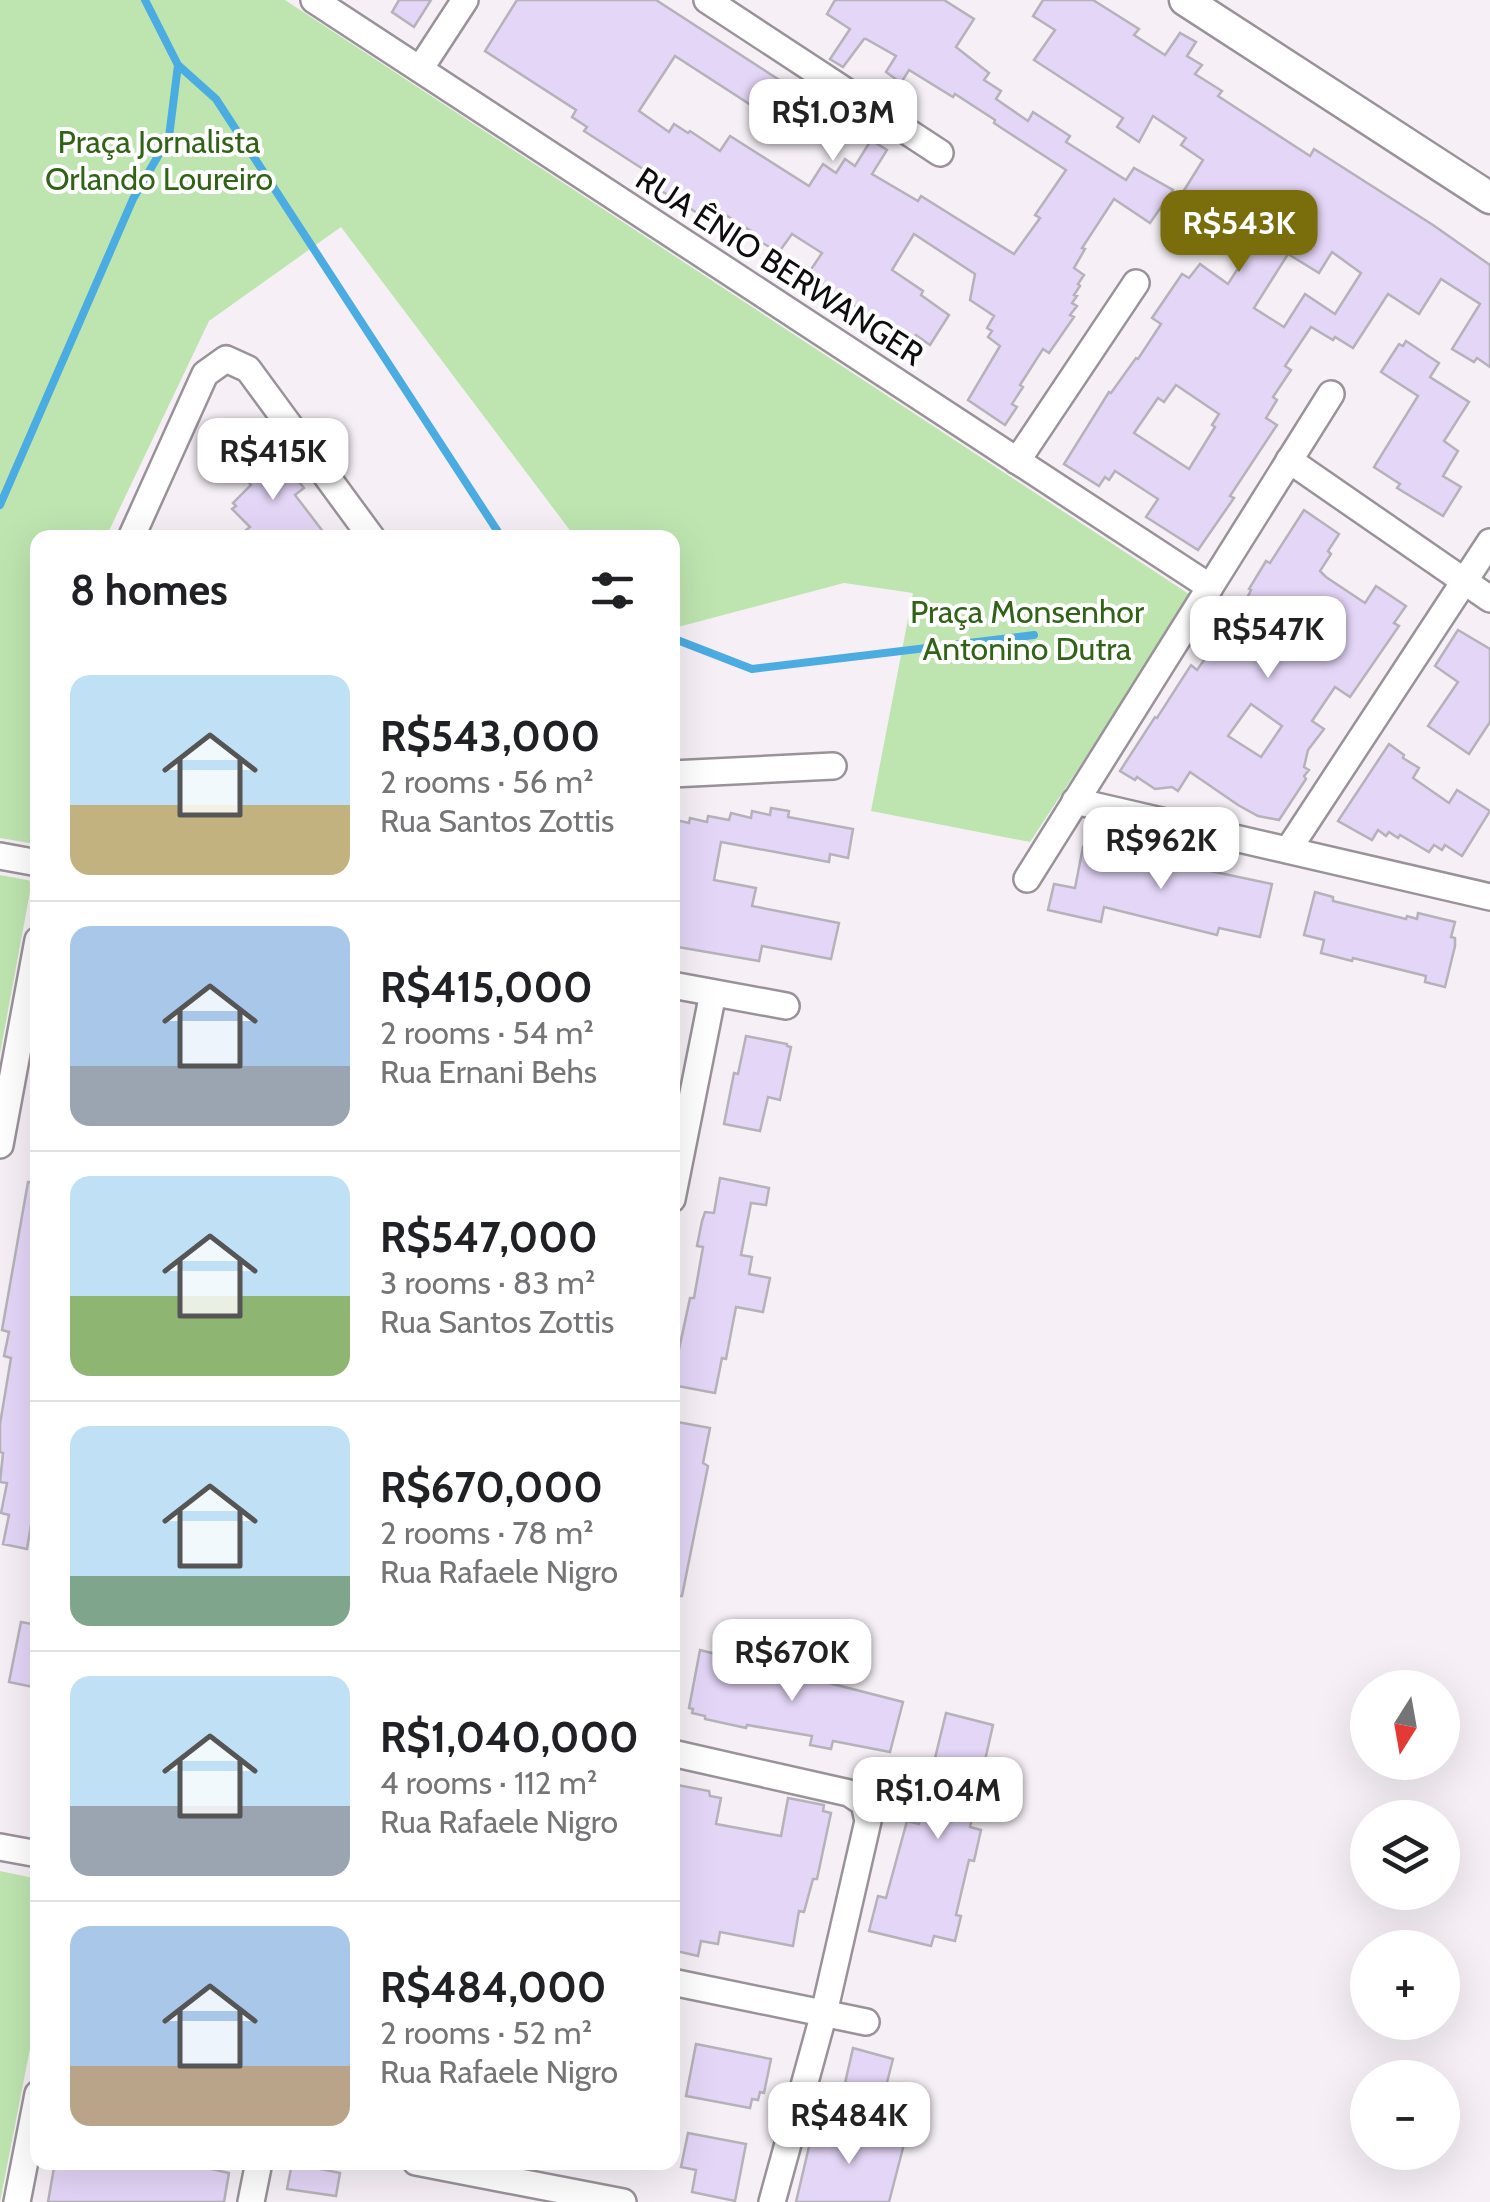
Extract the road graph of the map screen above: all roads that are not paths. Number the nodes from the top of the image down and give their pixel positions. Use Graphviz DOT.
graph roads {
  1 [pos="314,0"];
  2 [pos="465,0"];
  3 [pos="707,0"];
  4 [pos="1185,0"];
  5 [pos="420,69"];
  6 [pos="940,153"];
  7 [pos="1490,198"];
  8 [pos="1136,283"];
  9 [pos="1331,394"];
  10 [pos="1016,460"];
  11 [pos="1289,460"];
  12 [pos="134,530"];
  13 [pos="366,530"];
  14 [pos="1490,542"];
  15 [pos="1464,581"];
  16 [pos="1210,587"];
  17 [pos="1490,598"];
  18 [pos="833,766"];
  19 [pos="680,774"];
  20 [pos="1075,801"];
  21 [pos="1288,850"];
  22 [pos="0,856"];
  23 [pos="30,861"];
  24 [pos="1027,879"];
  25 [pos="1490,897"];
  26 [pos="30,983"];
  27 [pos="680,986"];
  28 [pos="713,992"];
  29 [pos="786,1006"];
  30 [pos="0,1145"];
  31 [pos="680,1159"];
  32 [pos="680,1755"];
  33 [pos="0,1848"];
  34 [pos="30,1853"];
  35 [pos="680,1984"];
  36 [pos="824,2013"];
  37 [pos="866,2022"];
  38 [pos="30,2135"];
  39 [pos="257,2170"];
  40 [pos="457,2170"];
  41 [pos="17,2202"];
  42 [pos="251,2202"];
  43 [pos="623,2202"];
  44 [pos="772,2202"];
  1 -- 5 [label="street, RUA ÊNIO BERWANGER"];
  2 -- 5 [label="street"];
  3 -- 6 [label="street"];
  4 -- 7 [label="street"];
  5 -- 10 [label="street, RUA ÊNIO BERWANGER"];
  8 -- 10 [label="street"];
  9 -- 11 [label="street"];
  10 -- 16 [label="street, RUA ÊNIO BERWANGER"];
  11 -- 15 [label="street"];
  11 -- 16 [label="street"];
  12 -- 13 [label="street"];
  14 -- 15 [label="street"];
  15 -- 17 [label="street"];
  15 -- 21 [label="street"];
  16 -- 20 [label="street"];
  18 -- 19 [label="street"];
  20 -- 21 [label="street"];
  20 -- 24 [label="street"];
  21 -- 25 [label="street"];
  22 -- 23 [label="street"];
  26 -- 30 [label="street"];
  27 -- 28 [label="street"];
  28 -- 29 [label="street"];
  28 -- 31 [label="street"];
  32 -- 36 [label="street"];
  33 -- 34 [label="street"];
  35 -- 36 [label="street"];
  36 -- 37 [label="street"];
  36 -- 44 [label="street"];
  38 -- 41 [label="street"];
  39 -- 42 [label="street"];
  40 -- 43 [label="street"];
}
